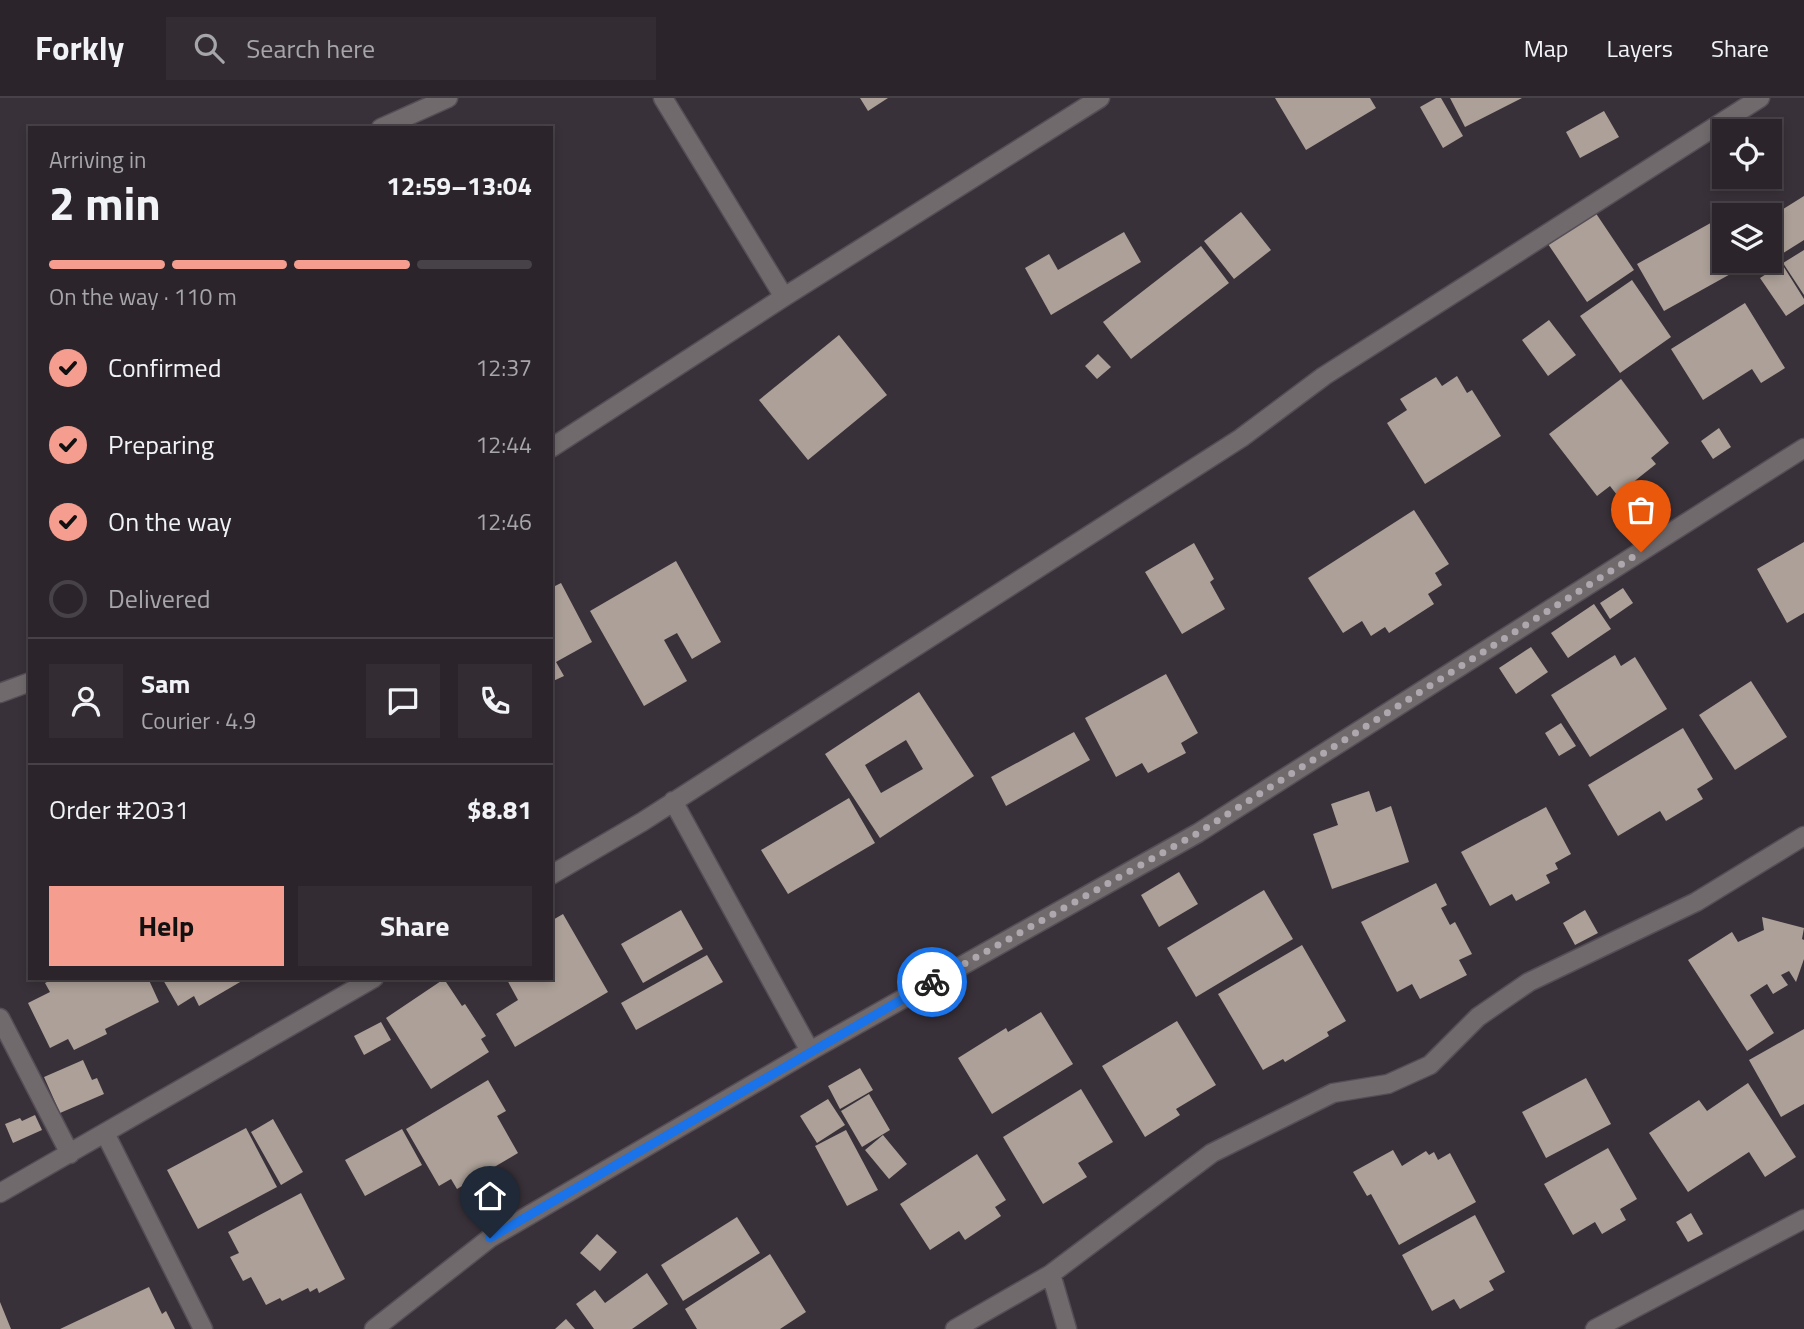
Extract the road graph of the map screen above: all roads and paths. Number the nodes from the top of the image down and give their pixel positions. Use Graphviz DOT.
graph roads {
  1 [pos="448,98"];
  2 [pos="663,98"];
  3 [pos="1100,98"];
  4 [pos="1760,98"];
  5 [pos="385,126"];
  6 [pos="784,297"];
  7 [pos="553,447"];
  8 [pos="1804,448"];
  9 [pos="28,683"];
  10 [pos="0,694"];
  11 [pos="673,801"];
  12 [pos="1804,836"];
  13 [pos="553,874"];
  14 [pos="371,980"];
  15 [pos="0,1018"];
  16 [pos="810,1051"];
  17 [pos="106,1133"];
  18 [pos="70,1154"];
  19 [pos="0,1193"];
  20 [pos="1804,1219"];
  21 [pos="1051,1275"];
  22 [pos="203,1329"];
  23 [pos="374,1329"];
  24 [pos="955,1329"];
  25 [pos="1067,1329"];
  26 [pos="1595,1329"];
  1 -- 5 [label="street"];
  2 -- 6 [label="street"];
  3 -- 6 [label="street"];
  4 -- 11 [label="street"];
  6 -- 7 [label="street"];
  8 -- 16 [label="street"];
  9 -- 10 [label="street"];
  11 -- 13 [label="street"];
  11 -- 16 [label="street"];
  12 -- 21 [label="street"];
  14 -- 17 [label="street"];
  15 -- 18 [label="street"];
  16 -- 23 [label="street"];
  17 -- 18 [label="street"];
  17 -- 22 [label="street"];
  18 -- 19 [label="street"];
  20 -- 26 [label="street"];
  21 -- 24 [label="street"];
  21 -- 25 [label="street"];
}
